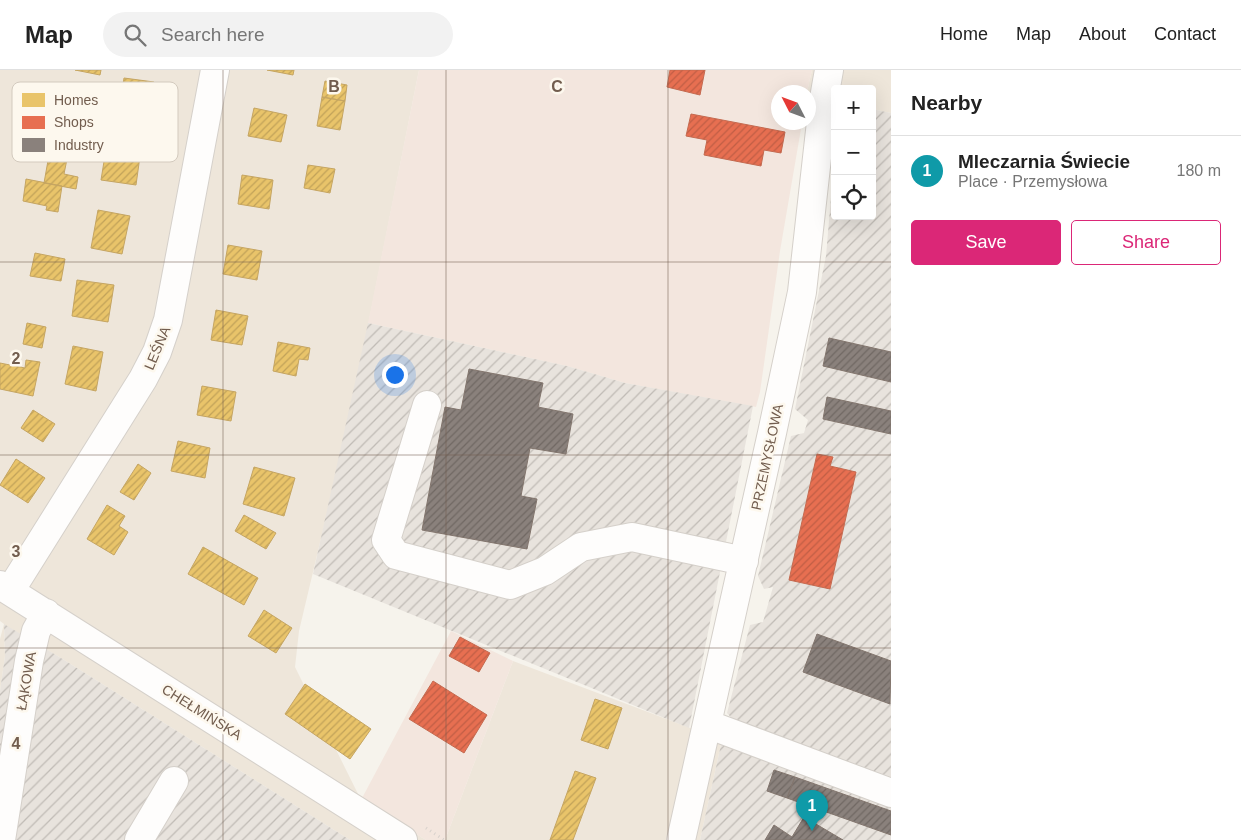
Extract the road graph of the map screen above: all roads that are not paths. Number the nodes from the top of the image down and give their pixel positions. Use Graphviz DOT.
graph roads {
  1 [pos="214,70"];
  2 [pos="829,70"];
  3 [pos="427,406"];
  4 [pos="744,561"];
  5 [pos="5,588"];
  6 [pos="46,613"];
  7 [pos="707,724"];
  8 [pos="174,781"];
  9 [pos="891,793"];
  10 [pos="1,840"];
  11 [pos="139,840"];
  12 [pos="403,840"];
  13 [pos="681,840"];
  1 -- 5 [label="street, LEŚNA"];
  2 -- 4 [label="street, PRZEMYSŁOWA"];
  3 -- 4 [label="street"];
  4 -- 7 [label="street, PRZEMYSŁOWA"];
  5 -- 6 [label="street, CHEŁMIŃSKA"];
  6 -- 10 [label="street, ŁĄKOWA"];
  6 -- 12 [label="street, CHEŁMIŃSKA"];
  7 -- 9 [label="street"];
  7 -- 13 [label="street, PRZEMYSŁOWA"];
  8 -- 11 [label="street"];
}
